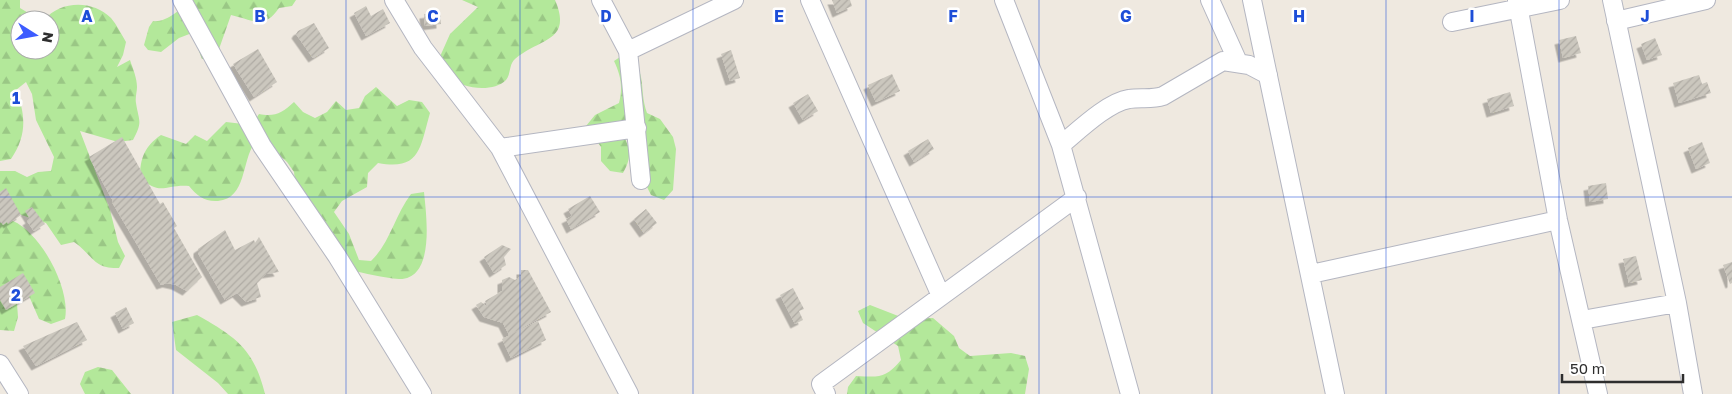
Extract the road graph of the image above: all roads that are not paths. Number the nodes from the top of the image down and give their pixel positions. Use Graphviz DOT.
graph roads {
  1 [pos="182,0"];
  2 [pos="394,0"];
  3 [pos="602,0"];
  4 [pos="734,0"];
  5 [pos="810,0"];
  6 [pos="1004,0"];
  7 [pos="1210,0"];
  8 [pos="1252,0"];
  9 [pos="1560,0"];
  10 [pos="1612,0"];
  11 [pos="1706,0"];
  12 [pos="1517,4"];
  13 [pos="1616,21"];
  14 [pos="1452,22"];
  15 [pos="628,51"];
  16 [pos="1238,62"];
  17 [pos="1268,75"];
  18 [pos="637,128"];
  19 [pos="1061,145"];
  20 [pos="500,148"];
  21 [pos="641,180"];
  22 [pos="1077,197"];
  23 [pos="1558,220"];
  24 [pos="1311,274"];
  25 [pos="941,296"];
  26 [pos="1677,303"];
  27 [pos="1582,320"];
  28 [pos="0,364"];
  29 [pos="19,394"];
  30 [pos="422,394"];
  31 [pos="629,394"];
  32 [pos="826,394"];
  33 [pos="1130,394"];
  34 [pos="1335,394"];
  35 [pos="1598,394"];
  36 [pos="1693,394"];
  1 -- 30 [label="street"];
  2 -- 20 [label="street"];
  3 -- 15 [label="street"];
  4 -- 15 [label="street"];
  5 -- 25 [label="street"];
  6 -- 19 [label="street"];
  7 -- 16 [label="street"];
  8 -- 17 [label="street"];
  9 -- 12 [label="street"];
  10 -- 13 [label="street"];
  11 -- 13 [label="street"];
  12 -- 14 [label="street"];
  12 -- 23 [label="street"];
  13 -- 26 [label="street"];
  15 -- 18 [label="street"];
  16 -- 17 [label="street"];
  16 -- 19 [label="street"];
  17 -- 24 [label="street"];
  18 -- 20 [label="street"];
  18 -- 21 [label="street"];
  19 -- 22 [label="street"];
  20 -- 31 [label="street"];
  22 -- 25 [label="street"];
  22 -- 33 [label="street"];
  23 -- 24 [label="street"];
  23 -- 27 [label="street"];
  24 -- 34 [label="street"];
  25 -- 32 [label="street"];
  26 -- 27 [label="street"];
  26 -- 36 [label="street"];
  27 -- 35 [label="street"];
  28 -- 29 [label="street"];
}
